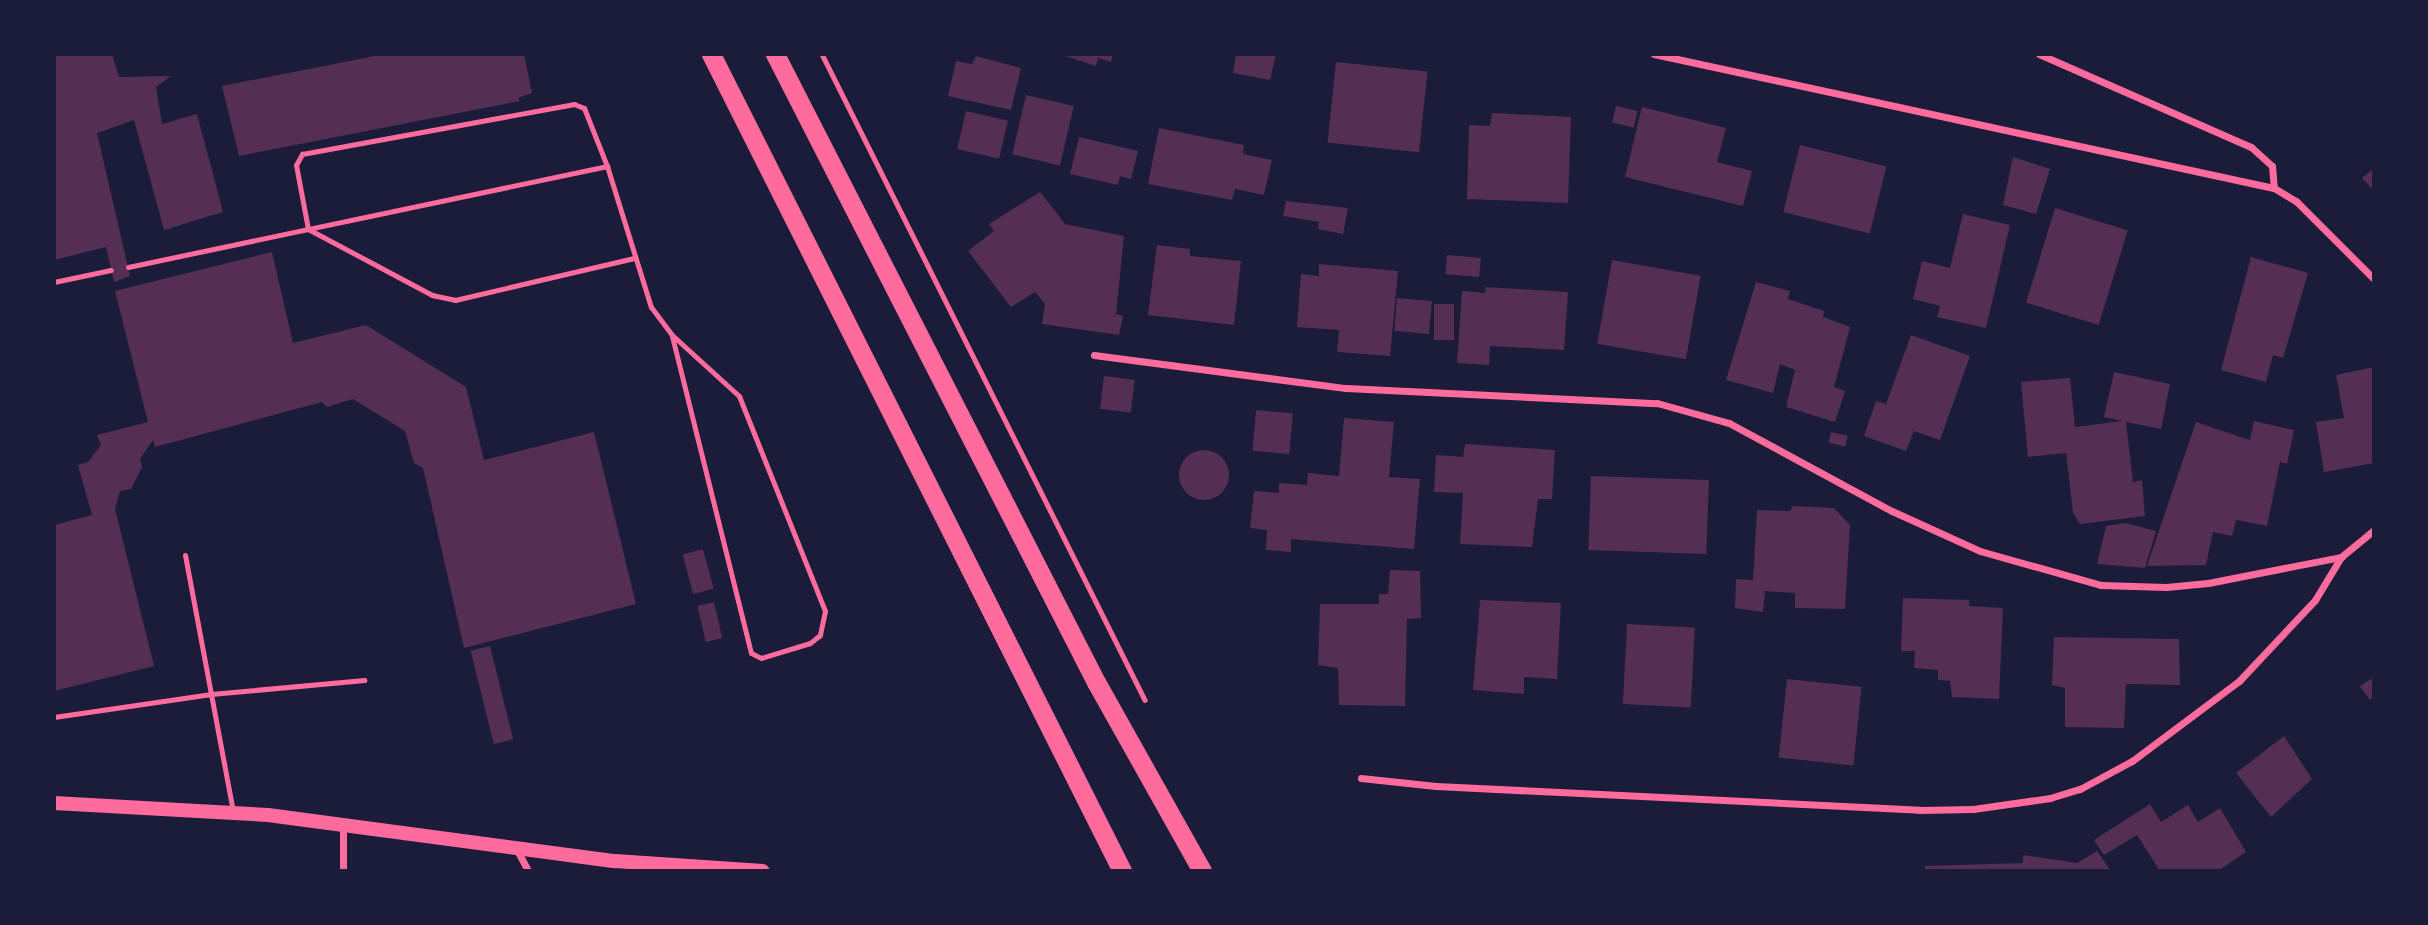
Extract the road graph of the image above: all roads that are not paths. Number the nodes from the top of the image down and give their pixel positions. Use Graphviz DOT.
graph roads {
  1 [pos="711,54"];
  2 [pos="775,54"];
  3 [pos="1654,54"];
  4 [pos="2039,54"];
  5 [pos="607,166"];
  6 [pos="2274,188"];
  7 [pos="308,229"];
  8 [pos="634,258"];
  9 [pos="128,267"];
  10 [pos="111,270"];
  11 [pos="2374,279"];
  12 [pos="54,282"];
  13 [pos="672,335"];
  14 [pos="1094,355"];
  15 [pos="2374,530"];
  16 [pos="185,555"];
  17 [pos="2341,557"];
  18 [pos="364,680"];
  19 [pos="211,694"];
  20 [pos="54,717"];
  21 [pos="1361,778"];
  22 [pos="54,803"];
  23 [pos="233,812"];
  24 [pos="343,826"];
  25 [pos="516,848"];
  26 [pos="615,866"];
  27 [pos="694,868"];
  28 [pos="1121,868"];
  29 [pos="343,871"];
  30 [pos="528,871"];
  31 [pos="763,871"];
  32 [pos="1202,871"];
  1 -- 28 [label="highway"];
  2 -- 32 [label="highway"];
  3 -- 6 [label="street"];
  4 -- 6 [label="street"];
  5 -- 7 [label="lane"];
  5 -- 7 [label="lane"];
  5 -- 8 [label="lane"];
  6 -- 11 [label="street"];
  7 -- 8 [label="lane"];
  7 -- 9 [label="lane"];
  8 -- 13 [label="lane"];
  10 -- 12 [label="lane"];
  13 -- 13 [label="lane"];
  14 -- 17 [label="street"];
  15 -- 17 [label="street"];
  16 -- 19 [label="lane"];
  17 -- 21 [label="street"];
  18 -- 19 [label="lane"];
  19 -- 20 [label="lane"];
  19 -- 23 [label="lane"];
  22 -- 23 [label="main road"];
  23 -- 24 [label="main road"];
  24 -- 25 [label="main road"];
  24 -- 29 [label="street"];
  25 -- 26 [label="main road"];
  25 -- 30 [label="street"];
  26 -- 27 [label="main road"];
  27 -- 31 [label="main road"];
}
